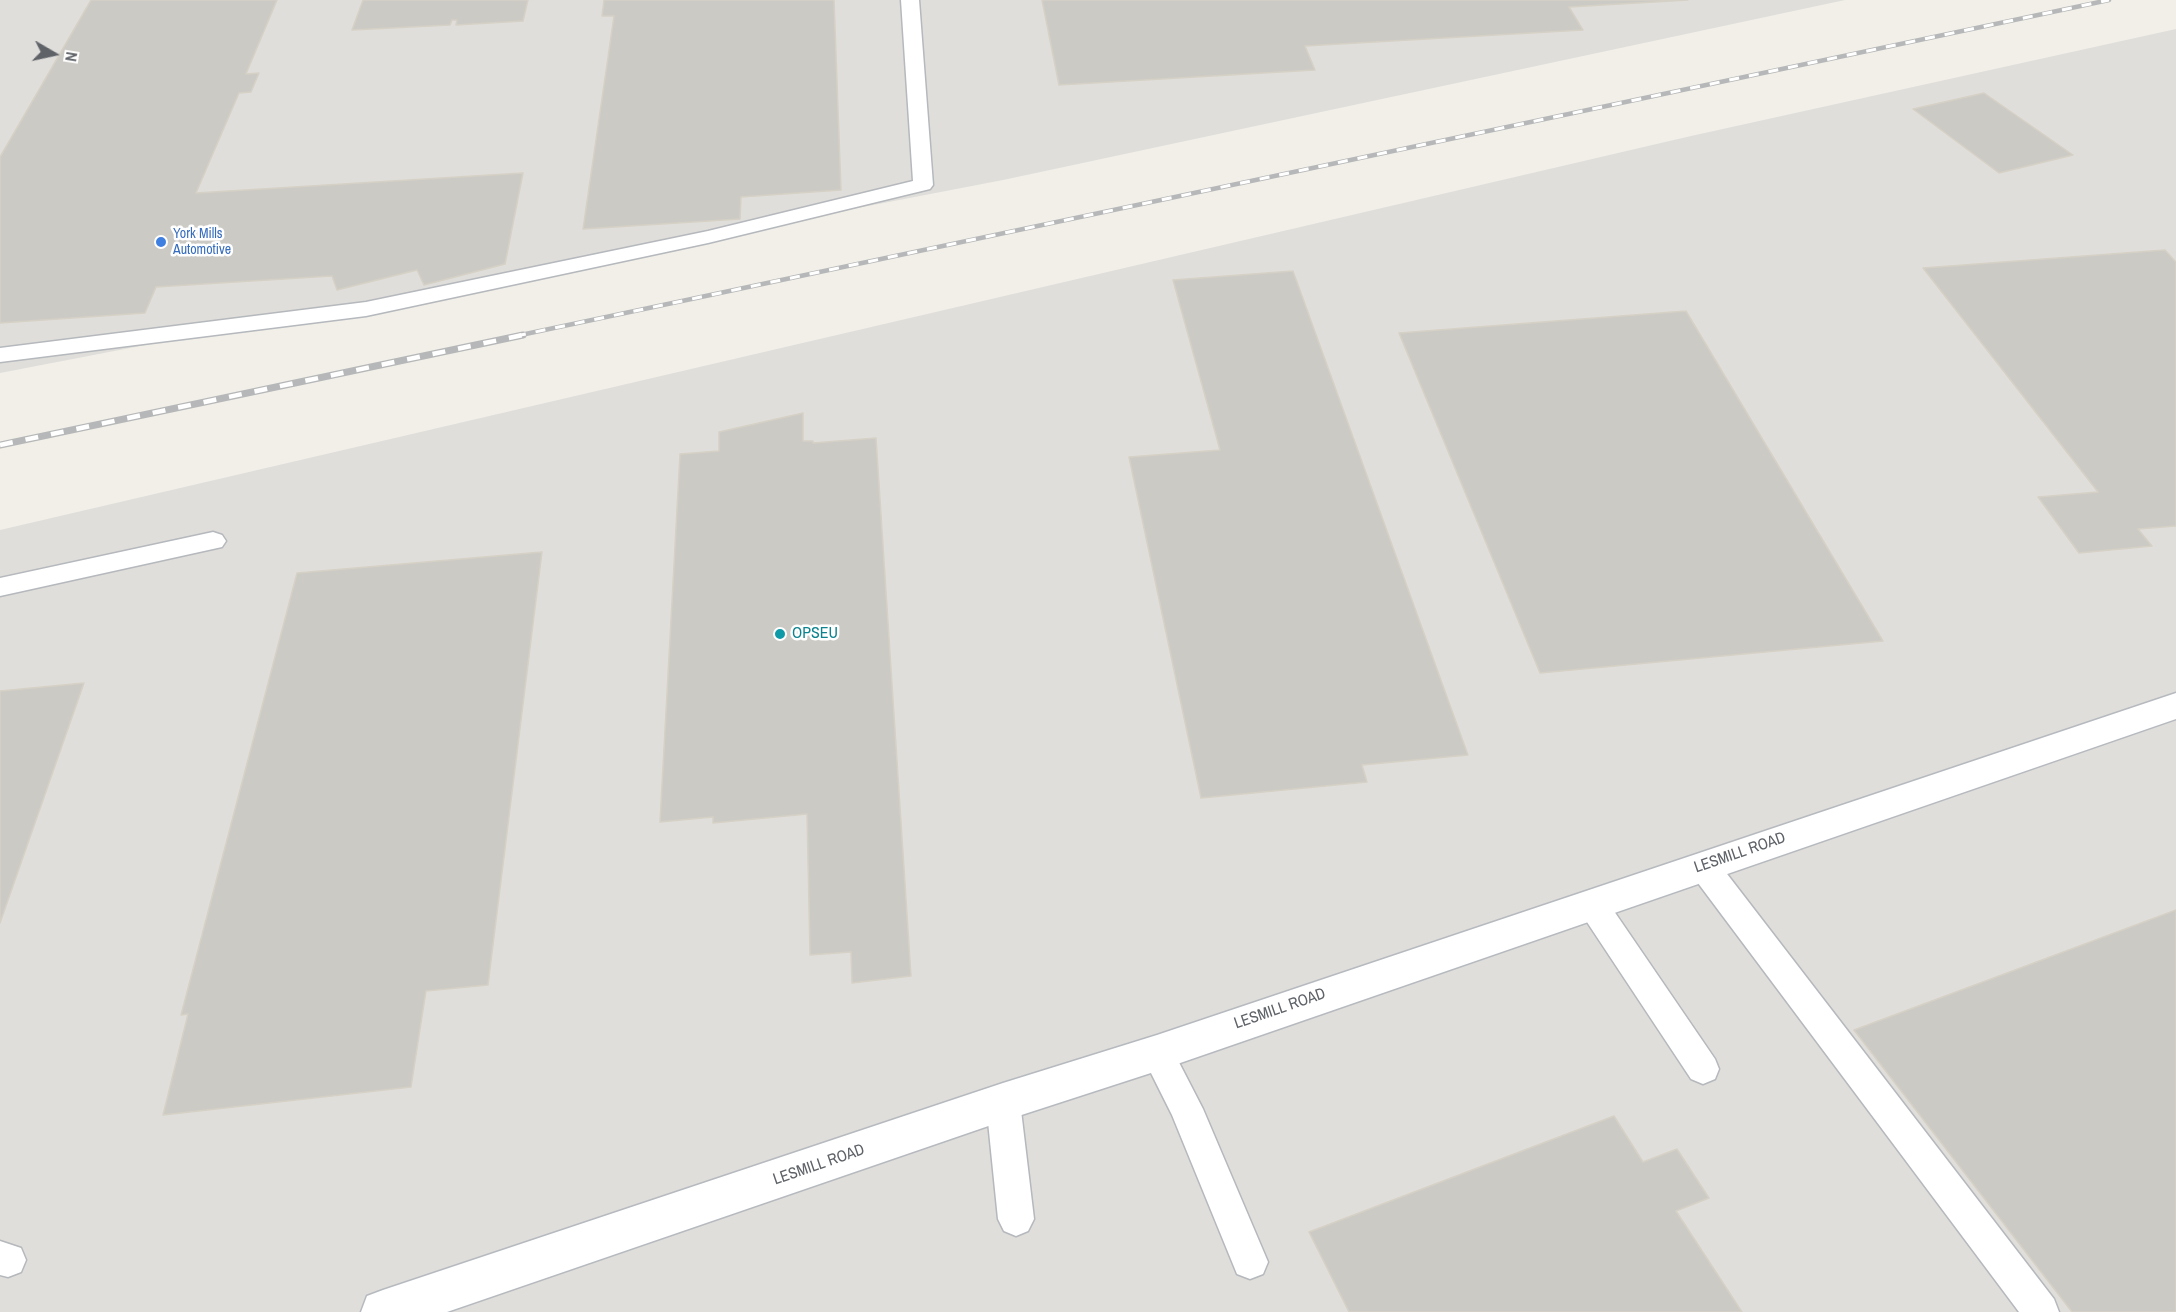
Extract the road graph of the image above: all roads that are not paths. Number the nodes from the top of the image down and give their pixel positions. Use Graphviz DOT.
graph roads {
  1 [pos="910,0"];
  2 [pos="0,355"];
  3 [pos="213,541"];
  4 [pos="0,587"];
  5 [pos="2176,706"];
  6 [pos="1703,866"];
  7 [pos="1592,904"];
  8 [pos="1157,1053"];
  9 [pos="1703,1069"];
  10 [pos="1003,1102"];
  11 [pos="1016,1219"];
  12 [pos="1250,1262"];
  13 [pos="441,1302"];
  14 [pos="383,1312"];
  15 [pos="2041,1312"];
  1 -- 2 [label="lane"];
  3 -- 4 [label="lane"];
  5 -- 6 [label="street, LESMILL ROAD"];
  6 -- 7 [label="street, LESMILL ROAD"];
  6 -- 15 [label="lane"];
  7 -- 8 [label="street, LESMILL ROAD"];
  7 -- 9 [label="lane"];
  8 -- 10 [label="street, LESMILL ROAD"];
  8 -- 12 [label="lane"];
  10 -- 11 [label="lane"];
  10 -- 13 [label="street, LESMILL ROAD"];
  13 -- 14 [label="street, LESMILL ROAD"];
}
